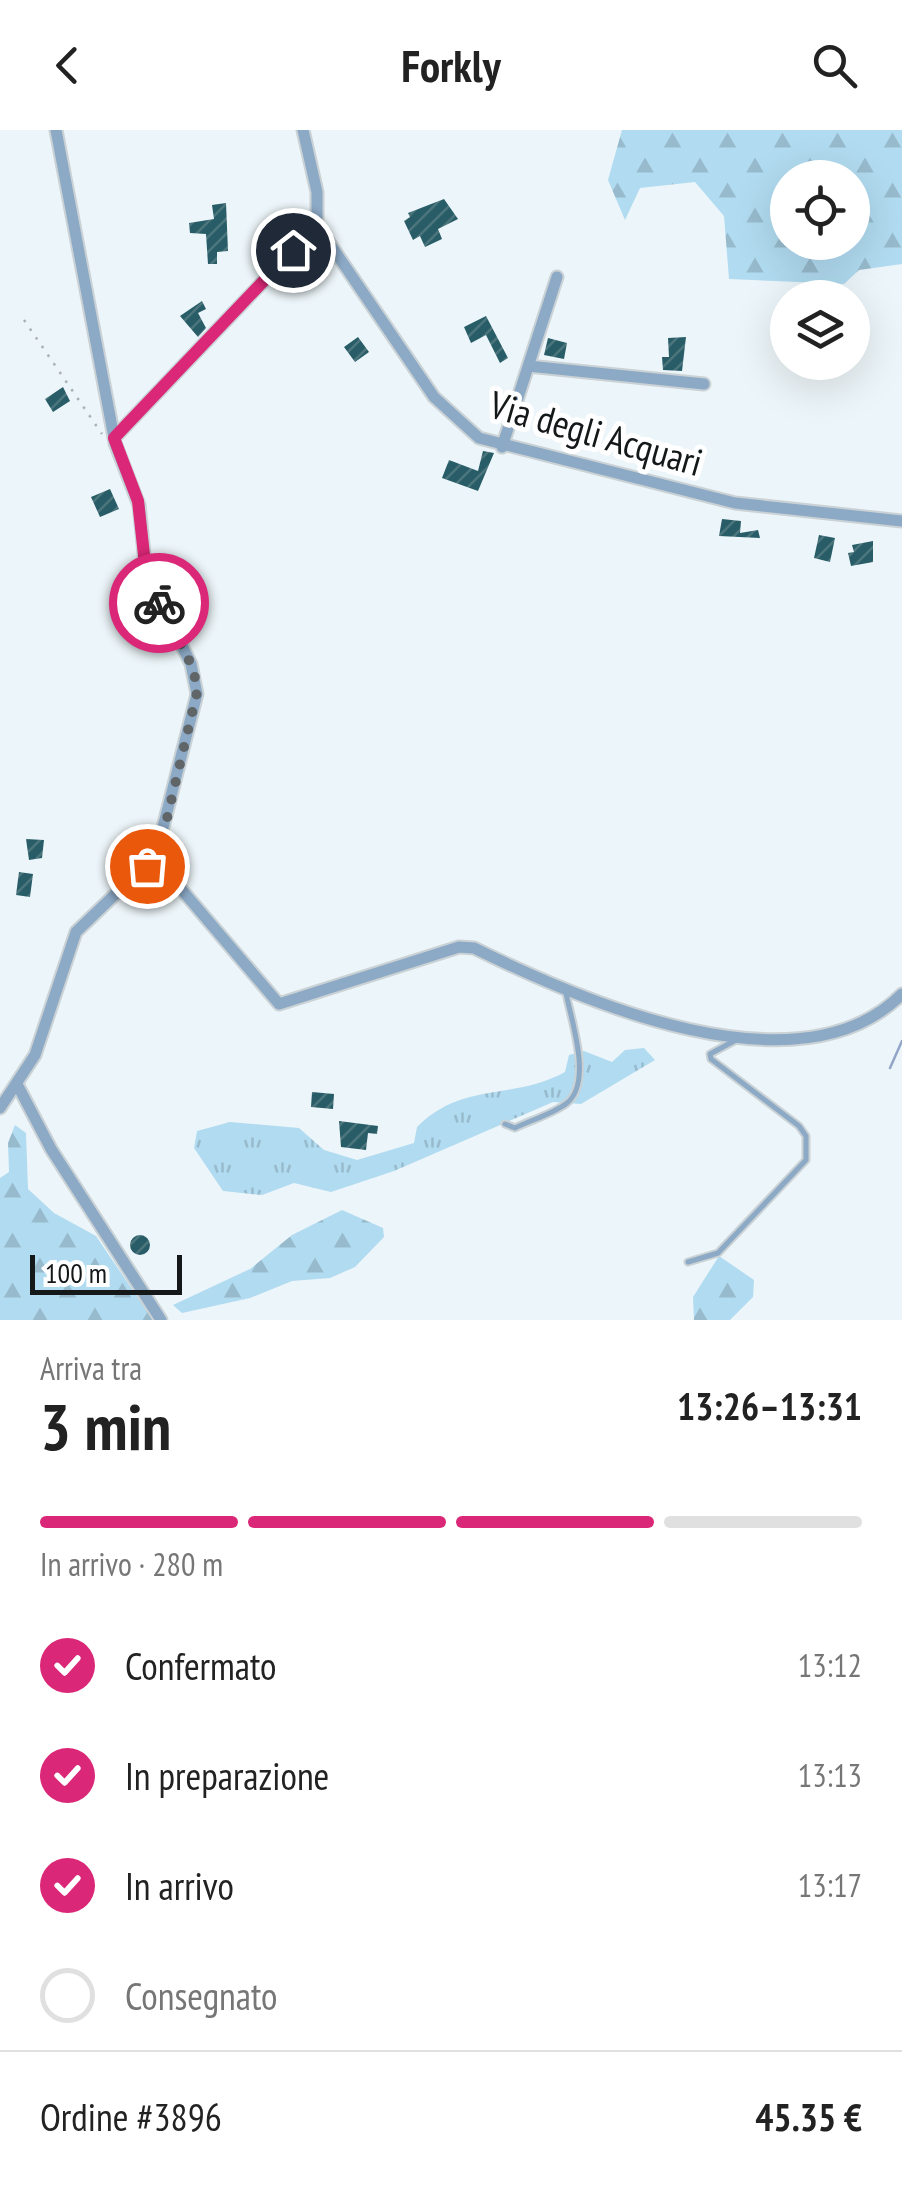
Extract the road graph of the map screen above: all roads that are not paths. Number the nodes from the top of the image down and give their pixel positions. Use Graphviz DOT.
graph roads {
  1 [pos="56,130"];
  2 [pos="302,130"];
  3 [pos="316,225"];
  4 [pos="556,277"];
  5 [pos="528,366"];
  6 [pos="704,384"];
  7 [pos="114,438"];
  8 [pos="502,447"];
  9 [pos="902,521"];
  10 [pos="151,862"];
  11 [pos="566,993"];
  12 [pos="902,994"];
  13 [pos="738,1038"];
  14 [pos="18,1086"];
  15 [pos="0,1108"];
  16 [pos="505,1124"];
  17 [pos="688,1262"];
  18 [pos="160,1320"];
  1 -- 7 [label="street"];
  2 -- 3 [label="street"];
  3 -- 7 [label="street"];
  3 -- 8 [label="street, Via degli Acquari"];
  4 -- 5 [label="street"];
  5 -- 6 [label="street"];
  5 -- 8 [label="street"];
  7 -- 10 [label="street"];
  8 -- 9 [label="street, Via degli Acquari"];
  10 -- 11 [label="street"];
  10 -- 14 [label="street"];
  11 -- 13 [label="street"];
  11 -- 16 [label="lane"];
  12 -- 13 [label="street"];
  13 -- 17 [label="lane"];
  14 -- 15 [label="street"];
  14 -- 18 [label="street"];
}
